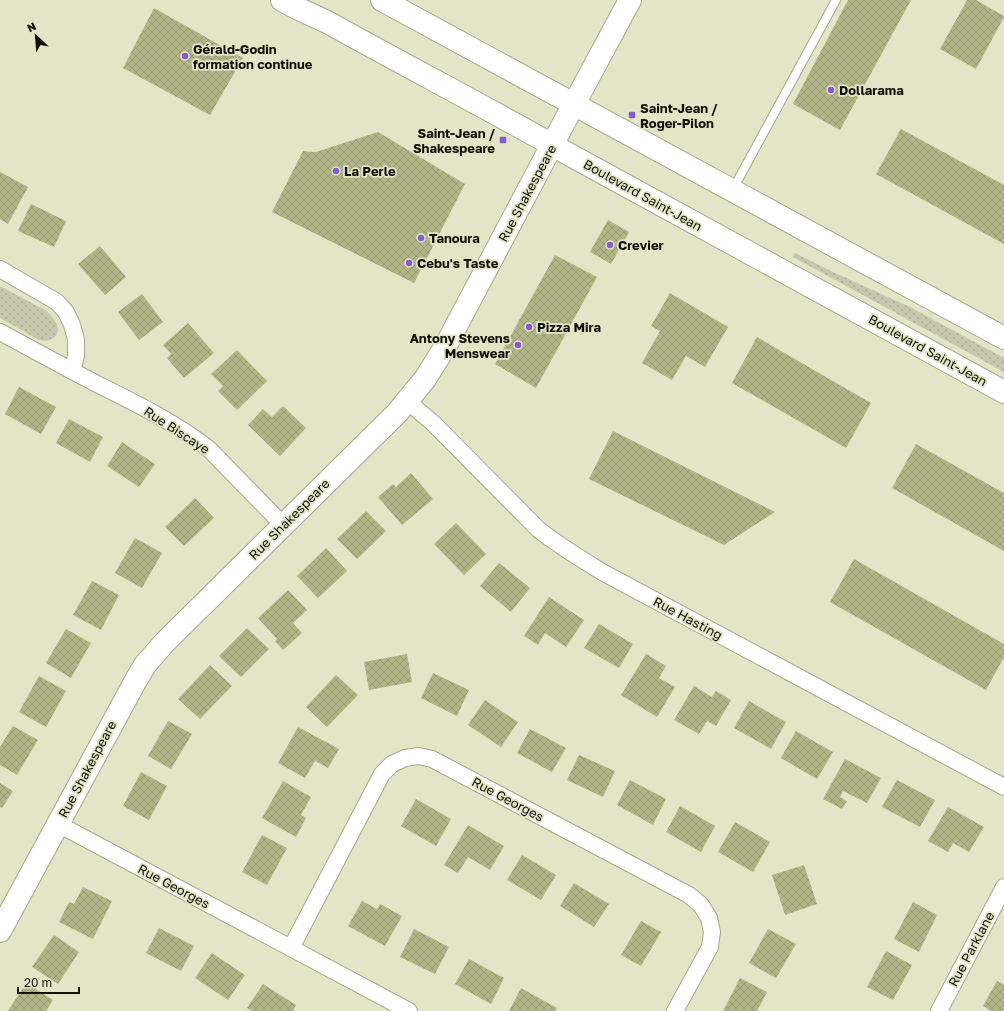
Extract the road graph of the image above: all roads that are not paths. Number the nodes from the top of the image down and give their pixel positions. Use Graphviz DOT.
graph roads {
  1 [pos="282,0"];
  2 [pos="382,0"];
  3 [pos="630,0"];
  4 [pos="836,0"];
  5 [pos="574,105"];
  6 [pos="552,145"];
  7 [pos="732,190"];
  8 [pos="0,270"];
  9 [pos="0,332"];
  10 [pos="1004,338"];
  11 [pos="72,371"];
  12 [pos="1004,392"];
  13 [pos="407,401"];
  14 [pos="283,525"];
  15 [pos="1004,787"];
  16 [pos="58,824"];
  17 [pos="1004,886"];
  18 [pos="0,931"];
  19 [pos="291,948"];
  20 [pos="409,1011"];
  21 [pos="674,1011"];
  22 [pos="939,1011"];
  1 -- 6 [label="main road, Boulevard Saint-Jean"];
  2 -- 5 [label="main road"];
  3 -- 5 [label="main road, Rue Shakespeare"];
  4 -- 7 [label="lane"];
  5 -- 6 [label="main road, Rue Shakespeare"];
  5 -- 7 [label="main road"];
  6 -- 12 [label="main road, Boulevard Saint-Jean"];
  6 -- 13 [label="main road, Rue Shakespeare"];
  7 -- 10 [label="main road"];
  8 -- 11 [label="street"];
  9 -- 11 [label="street, Rue Biscaye"];
  11 -- 14 [label="street, Rue Biscaye"];
  13 -- 14 [label="main road, Rue Shakespeare"];
  13 -- 15 [label="street, Rue Hasting"];
  14 -- 16 [label="main road, Rue Shakespeare"];
  16 -- 18 [label="main road, Rue Shakespeare"];
  16 -- 19 [label="street, Rue Georges"];
  17 -- 22 [label="street, Rue Parklane"];
  19 -- 20 [label="street, Rue Georges"];
  19 -- 21 [label="street, Rue Georges"];
}
